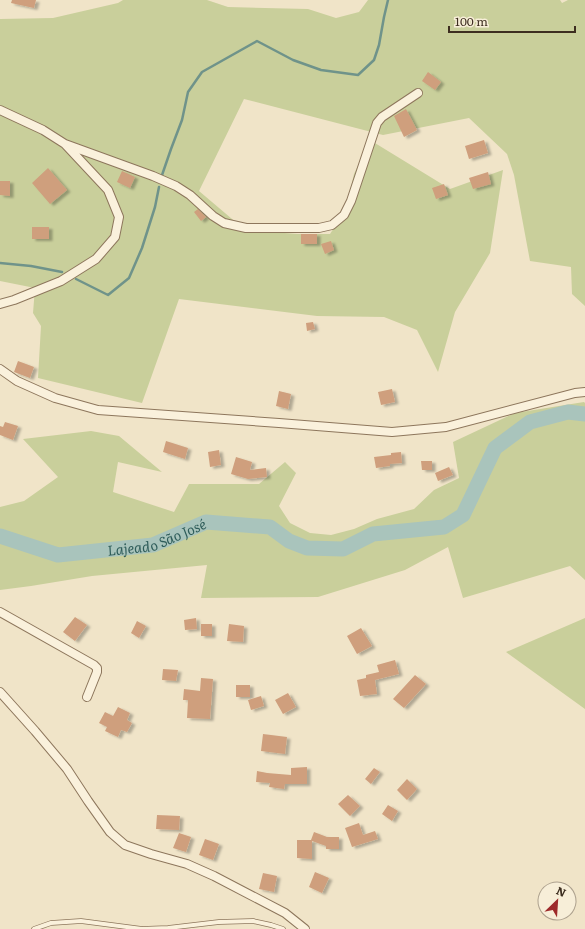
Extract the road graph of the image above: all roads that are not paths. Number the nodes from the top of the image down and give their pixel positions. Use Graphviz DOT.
graph roads {
  1 [pos="418,93"];
  2 [pos="0,110"];
  3 [pos="65,144"];
  4 [pos="0,304"];
  5 [pos="0,368"];
  6 [pos="585,392"];
  7 [pos="0,612"];
  8 [pos="0,692"];
  9 [pos="87,696"];
  10 [pos="34,929"];
  11 [pos="282,929"];
  12 [pos="305,929"];
  1 -- 3 [label="street"];
  2 -- 3 [label="street"];
  3 -- 4 [label="street"];
  5 -- 6 [label="street"];
  7 -- 9 [label="street"];
  8 -- 12 [label="street"];
  10 -- 11 [label="lane"];
}
